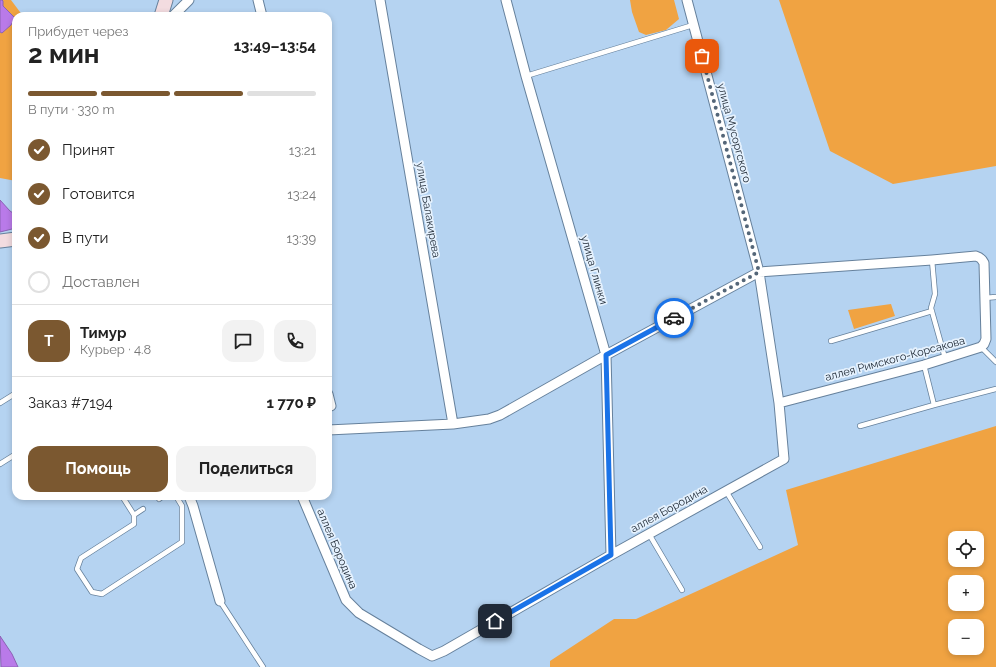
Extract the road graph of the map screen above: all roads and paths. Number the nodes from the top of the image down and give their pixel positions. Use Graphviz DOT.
graph roads {
  1 [pos="166,0"];
  2 [pos="189,0"];
  3 [pos="258,0"];
  4 [pos="380,0"];
  5 [pos="506,0"];
  6 [pos="687,0"];
  7 [pos="162,12"];
  8 [pos="177,12"];
  9 [pos="261,12"];
  10 [pos="693,25"];
  11 [pos="526,76"];
  12 [pos="12,240"];
  13 [pos="0,241"];
  14 [pos="932,260"];
  15 [pos="759,272"];
  16 [pos="996,297"];
  17 [pos="984,298"];
  18 [pos="932,311"];
  19 [pos="831,341"];
  20 [pos="981,347"];
  21 [pos="606,355"];
  22 [pos="944,358"];
  23 [pos="996,362"];
  24 [pos="924,365"];
  25 [pos="996,389"];
  26 [pos="12,396"];
  27 [pos="779,402"];
  28 [pos="0,403"];
  29 [pos="934,405"];
  30 [pos="453,424"];
  31 [pos="860,426"];
  32 [pos="332,430"];
  33 [pos="12,456"];
  34 [pos="0,464"];
  35 [pos="726,491"];
  36 [pos="125,500"];
  37 [pos="178,500"];
  38 [pos="191,500"];
  39 [pos="304,500"];
  40 [pos="143,509"];
  41 [pos="134,515"];
  42 [pos="649,534"];
  43 [pos="760,547"];
  44 [pos="611,555"];
  45 [pos="682,590"];
  46 [pos="220,601"];
  47 [pos="263,667"];
  1 -- 7 [label="street"];
  2 -- 8 [label="street"];
  3 -- 9 [label="street"];
  4 -- 30 [label="street, улица Балакирева"];
  5 -- 11 [label="street, улица Глинки"];
  6 -- 10 [label="street, улица Мусоргского"];
  10 -- 11 [label="lane"];
  10 -- 15 [label="street, улица Мусоргского"];
  11 -- 21 [label="street, улица Глинки"];
  12 -- 13 [label="street"];
  14 -- 15 [label="street, аллея Римского-Корсакова"];
  14 -- 17 [label="street, аллея Римского-Корсакова"];
  14 -- 18 [label="lane"];
  15 -- 21 [label="street"];
  15 -- 27 [label="street"];
  16 -- 17 [label="lane"];
  17 -- 20 [label="street, аллея Римского-Корсакова"];
  18 -- 19 [label="lane"];
  18 -- 22 [label="lane"];
  20 -- 22 [label="street, аллея Римского-Корсакова"];
  20 -- 23 [label="lane"];
  21 -- 30 [label="street"];
  21 -- 44 [label="street, улица Глинки"];
  22 -- 24 [label="street, аллея Римского-Корсакова"];
  24 -- 27 [label="street, аллея Римского-Корсакова"];
  24 -- 29 [label="lane"];
  25 -- 29 [label="lane"];
  26 -- 28 [label="lane"];
  27 -- 35 [label="street, аллея Бородина"];
  29 -- 31 [label="lane"];
  30 -- 32 [label="street"];
  33 -- 34 [label="lane"];
  35 -- 42 [label="street, аллея Бородина"];
  35 -- 43 [label="lane"];
  36 -- 41 [label="lane"];
  37 -- 41 [label="lane"];
  38 -- 46 [label="street"];
  39 -- 44 [label="street, аллея Бородина"];
  40 -- 41 [label="lane"];
  42 -- 44 [label="street, аллея Бородина"];
  42 -- 45 [label="lane"];
  46 -- 47 [label="lane"];
}
